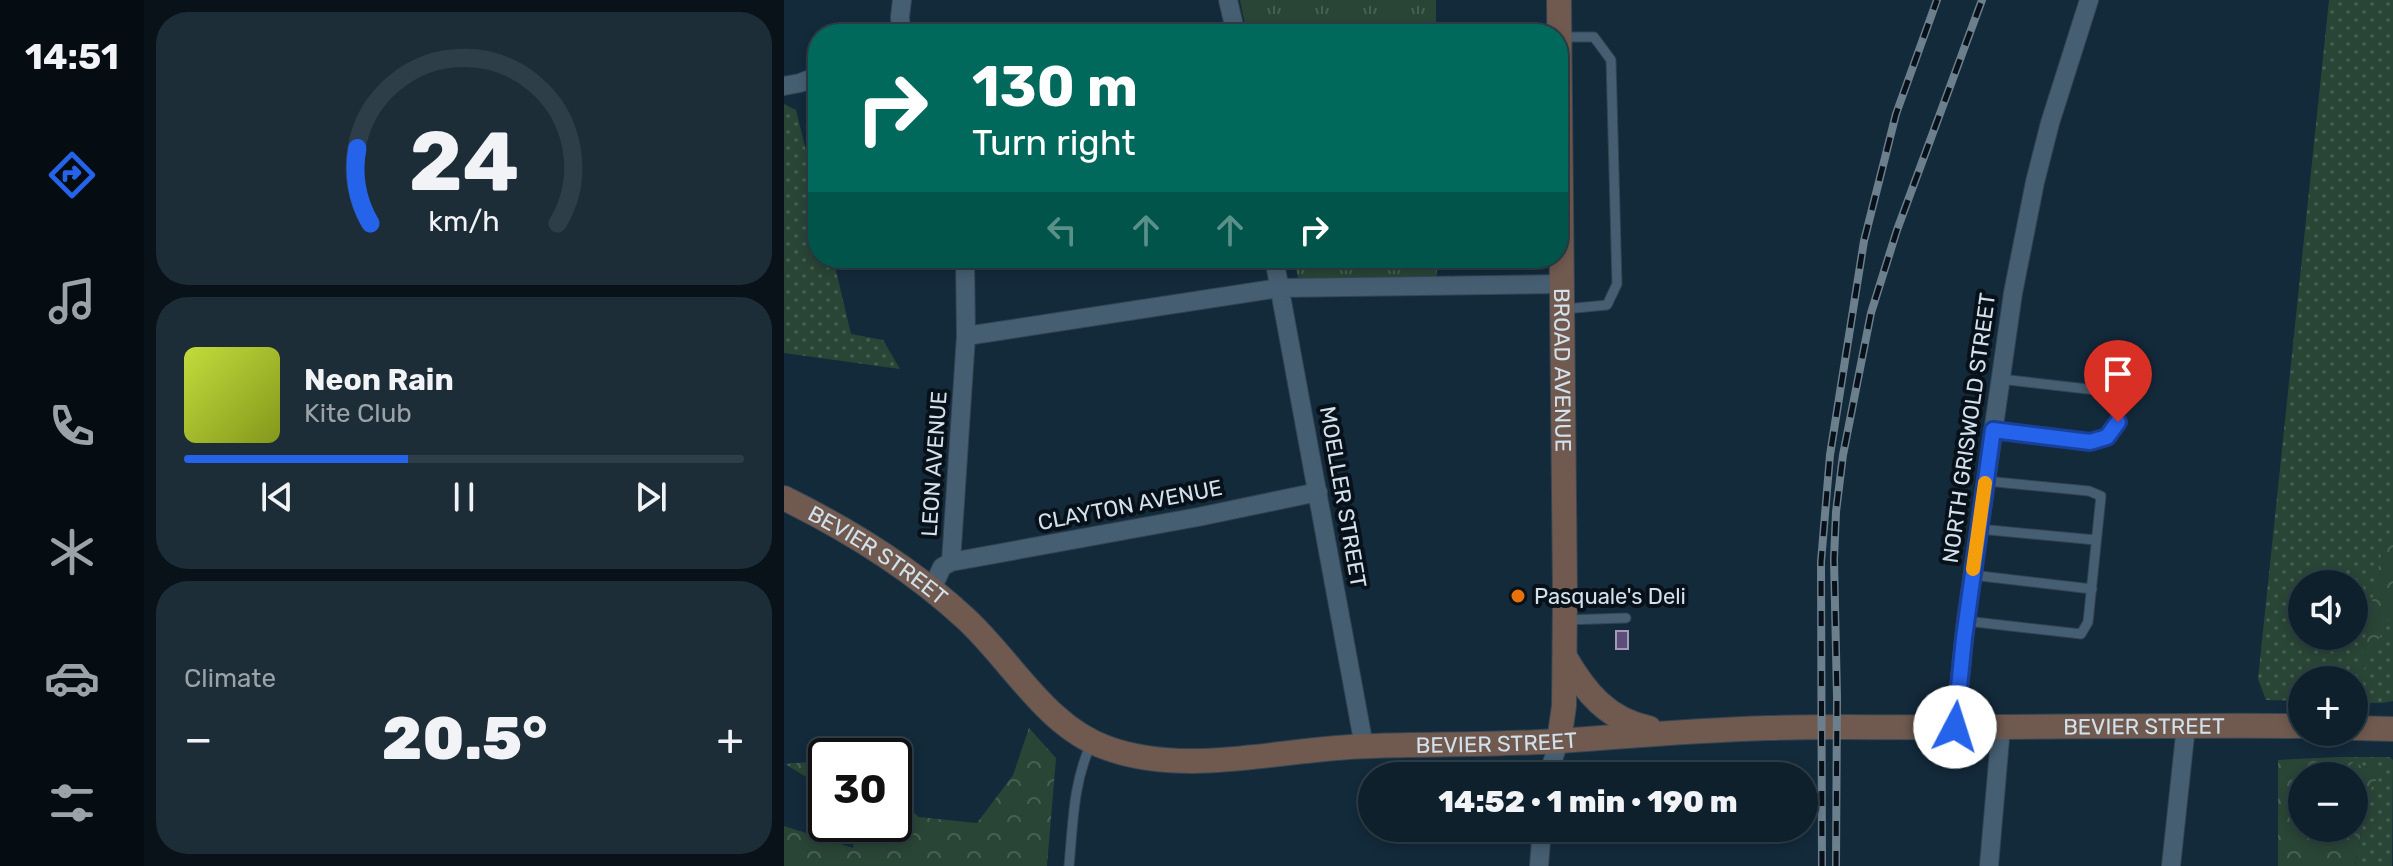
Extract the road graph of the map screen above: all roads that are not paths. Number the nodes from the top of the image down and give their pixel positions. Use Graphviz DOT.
graph roads {
  1 [pos="902,0"];
  2 [pos="1228,0"];
  3 [pos="1559,0"];
  4 [pos="2089,0"];
  5 [pos="900,24"];
  6 [pos="1234,24"];
  7 [pos="1559,24"];
  8 [pos="1568,37"];
  9 [pos="808,80"];
  10 [pos="784,86"];
  11 [pos="965,268"];
  12 [pos="1276,268"];
  13 [pos="1563,268"];
  14 [pos="1563,284"];
  15 [pos="1279,288"];
  16 [pos="1564,309"];
  17 [pos="966,336"];
  18 [pos="2000,379"];
  19 [pos="1993,430"];
  20 [pos="1986,481"];
  21 [pos="1318,492"];
  22 [pos="784,498"];
  23 [pos="1979,529"];
  24 [pos="2096,540"];
  25 [pos="951,562"];
  26 [pos="1972,575"];
  27 [pos="932,589"];
  28 [pos="2092,589"];
  29 [pos="1626,618"];
  30 [pos="1565,620"];
  31 [pos="1966,621"];
  32 [pos="1565,657"];
  33 [pos="2186,726"];
  34 [pos="2288,726"];
  35 [pos="1955,727"];
  36 [pos="2001,727"];
  37 [pos="2368,728"];
  38 [pos="2393,729"];
  39 [pos="1679,732"];
  40 [pos="1559,741"];
  41 [pos="1092,742"];
  42 [pos="1364,746"];
  43 [pos="1552,762"];
  44 [pos="1541,842"];
  45 [pos="1069,866"];
  46 [pos="1539,866"];
  47 [pos="1989,866"];
  48 [pos="2171,866"];
  1 -- 5 [label="street"];
  2 -- 6 [label="street"];
  3 -- 7 [label="main road, BROAD AVENUE"];
  4 -- 18 [label="street, NORTH GRISWOLD STREET"];
  8 -- 16 [label="lane"];
  9 -- 10 [label="street"];
  11 -- 17 [label="street, LEON AVENUE"];
  12 -- 15 [label="street, MOELLER STREET"];
  13 -- 14 [label="main road, BROAD AVENUE"];
  14 -- 15 [label="street"];
  14 -- 16 [label="main road, BROAD AVENUE"];
  15 -- 17 [label="street"];
  15 -- 21 [label="street, MOELLER STREET"];
  16 -- 30 [label="main road, BROAD AVENUE"];
  17 -- 25 [label="street, LEON AVENUE"];
  18 -- 19 [label="street, NORTH GRISWOLD STREET"];
  18 -- 19 [label="lane"];
  19 -- 20 [label="street, NORTH GRISWOLD STREET"];
  20 -- 23 [label="street, NORTH GRISWOLD STREET"];
  20 -- 24 [label="lane"];
  21 -- 25 [label="street, CLAYTON AVENUE"];
  21 -- 42 [label="street, MOELLER STREET"];
  22 -- 27 [label="main road, BEVIER STREET"];
  23 -- 24 [label="lane"];
  23 -- 26 [label="street, NORTH GRISWOLD STREET"];
  24 -- 28 [label="lane"];
  25 -- 27 [label="street, LEON AVENUE"];
  26 -- 28 [label="lane"];
  26 -- 31 [label="street, NORTH GRISWOLD STREET"];
  27 -- 41 [label="main road, BEVIER STREET"];
  28 -- 31 [label="lane"];
  29 -- 30 [label="lane"];
  30 -- 32 [label="main road, BROAD AVENUE"];
  31 -- 35 [label="street, NORTH GRISWOLD STREET"];
  32 -- 39 [label="main road"];
  32 -- 40 [label="main road, BROAD AVENUE"];
  33 -- 34 [label="main road, BEVIER STREET"];
  33 -- 36 [label="main road, BEVIER STREET"];
  33 -- 48 [label="street"];
  35 -- 36 [label="main road, BEVIER STREET"];
  35 -- 39 [label="main road, BEVIER STREET"];
  36 -- 47 [label="street"];
  37 -- 38 [label="main road"];
  39 -- 40 [label="main road, BEVIER STREET"];
  40 -- 42 [label="main road, BEVIER STREET"];
  40 -- 43 [label="street"];
  41 -- 42 [label="main road, BEVIER STREET"];
  41 -- 45 [label="lane"];
  44 -- 46 [label="street"];
}
